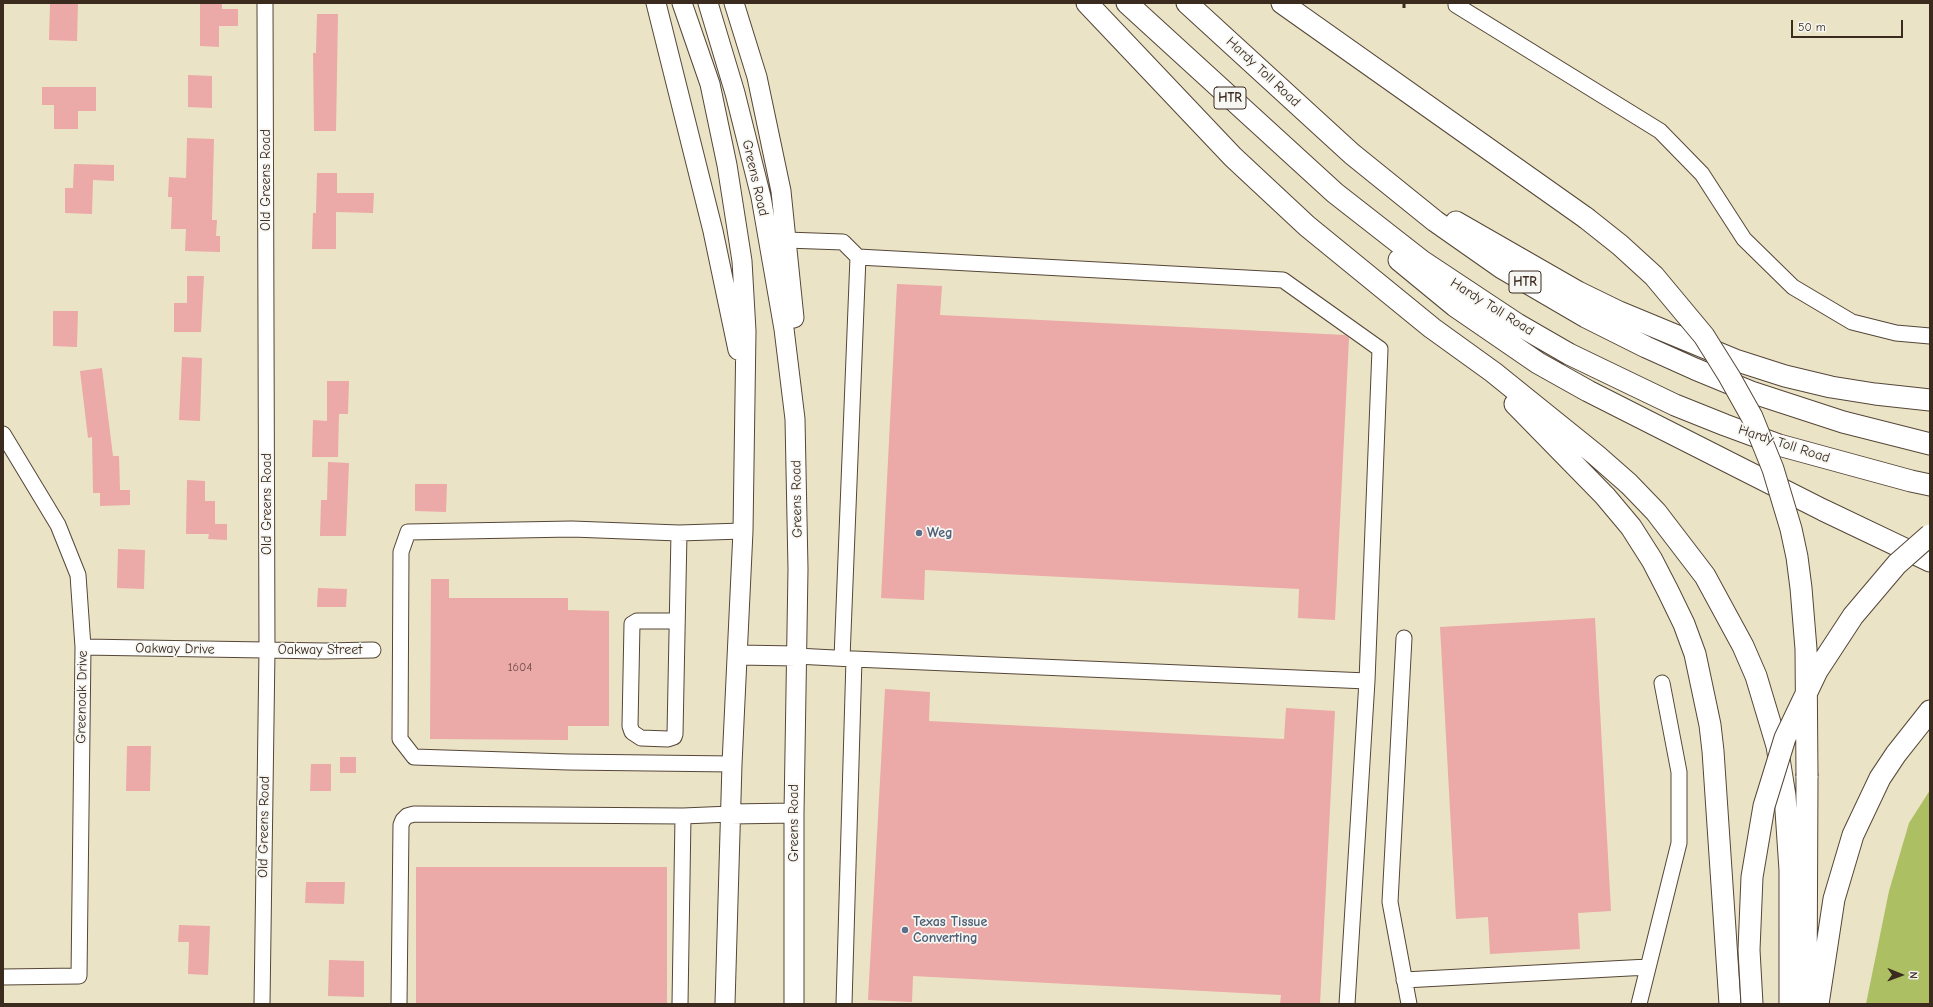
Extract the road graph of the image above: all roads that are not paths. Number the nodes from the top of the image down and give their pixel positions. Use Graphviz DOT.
graph roads {
  1 [pos="265,3"];
  2 [pos="656,3"];
  3 [pos="682,3"];
  4 [pos="708,3"];
  5 [pos="734,3"];
  6 [pos="1087,3"];
  7 [pos="1127,3"];
  8 [pos="1187,3"];
  9 [pos="1282,3"];
  10 [pos="1456,3"];
  11 [pos="1385,181"];
  12 [pos="1335,193"];
  13 [pos="786,240"];
  14 [pos="858,257"];
  15 [pos="1432,328"];
  16 [pos="1930,336"];
  17 [pos="746,391"];
  18 [pos="1930,400"];
  19 [pos="795,419"];
  20 [pos="3,434"];
  21 [pos="1930,444"];
  22 [pos="1930,485"];
  23 [pos="743,531"];
  24 [pos="679,533"];
  25 [pos="1930,535"];
  26 [pos="1930,561"];
  27 [pos="677,621"];
  28 [pos="1404,638"];
  29 [pos="83,647"];
  30 [pos="267,650"];
  31 [pos="374,650"];
  32 [pos="738,654"];
  33 [pos="796,656"];
  34 [pos="848,658"];
  35 [pos="1366,681"];
  36 [pos="1662,683"];
  37 [pos="1930,710"];
  38 [pos="732,764"];
  39 [pos="794,813"];
  40 [pos="731,814"];
  41 [pos="683,816"];
  42 [pos="1648,968"];
  43 [pos="3,977"];
  44 [pos="1404,980"];
  45 [pos="1808,992"];
  46 [pos="262,1004"];
  47 [pos="399,1004"];
  48 [pos="680,1004"];
  49 [pos="725,1004"];
  50 [pos="794,1004"];
  51 [pos="844,1004"];
  52 [pos="1347,1004"];
  53 [pos="1408,1004"];
  54 [pos="1639,1004"];
  55 [pos="1730,1004"];
  56 [pos="1752,1004"];
  57 [pos="1790,1004"];
  1 -- 30 [label="street, Old Greens Road"];
  2 -- 17 [label="main road"];
  3 -- 17 [label="main road, Greens Road"];
  4 -- 19 [label="main road, Greens Road"];
  5 -- 13 [label="main road"];
  6 -- 15 [label="highway"];
  7 -- 12 [label="highway, Hardy Toll Road / HTR"];
  8 -- 11 [label="highway, Hardy Toll Road / HTR"];
  9 -- 45 [label="highway, bridge"];
  10 -- 16 [label="street"];
  11 -- 18 [label="highway"];
  11 -- 21 [label="highway, Hardy Toll Road / HTR"];
  12 -- 22 [label="highway, Hardy Toll Road / HTR"];
  12 -- 26 [label="highway"];
  13 -- 14 [label="street"];
  13 -- 19 [label="main road"];
  14 -- 34 [label="street"];
  14 -- 35 [label="street"];
  15 -- 45 [label="highway"];
  15 -- 55 [label="highway"];
  17 -- 23 [label="main road, Greens Road"];
  19 -- 33 [label="main road, Greens Road"];
  20 -- 29 [label="street, Greenoak Drive"];
  23 -- 24 [label="street"];
  23 -- 32 [label="main road, Greens Road"];
  24 -- 27 [label="street"];
  24 -- 38 [label="street"];
  25 -- 56 [label="highway, bridge"];
  27 -- 27 [label="street"];
  28 -- 44 [label="street"];
  29 -- 30 [label="street, Oakway Drive"];
  29 -- 43 [label="street, Greenoak Drive"];
  30 -- 31 [label="street, Oakway Street"];
  30 -- 46 [label="street, Old Greens Road"];
  32 -- 33 [label="main road"];
  32 -- 38 [label="main road, Greens Road"];
  33 -- 34 [label="street"];
  33 -- 39 [label="main road, Greens Road"];
  34 -- 35 [label="street"];
  34 -- 51 [label="street"];
  35 -- 52 [label="street"];
  36 -- 42 [label="street"];
  37 -- 45 [label="highway"];
  38 -- 40 [label="main road, Greens Road"];
  39 -- 40 [label="main road"];
  39 -- 50 [label="main road, Greens Road"];
  40 -- 41 [label="street"];
  40 -- 49 [label="main road, Greens Road"];
  41 -- 47 [label="street"];
  41 -- 48 [label="street"];
  42 -- 44 [label="street"];
  42 -- 54 [label="street"];
  44 -- 53 [label="street"];
  45 -- 57 [label="highway"];
}
